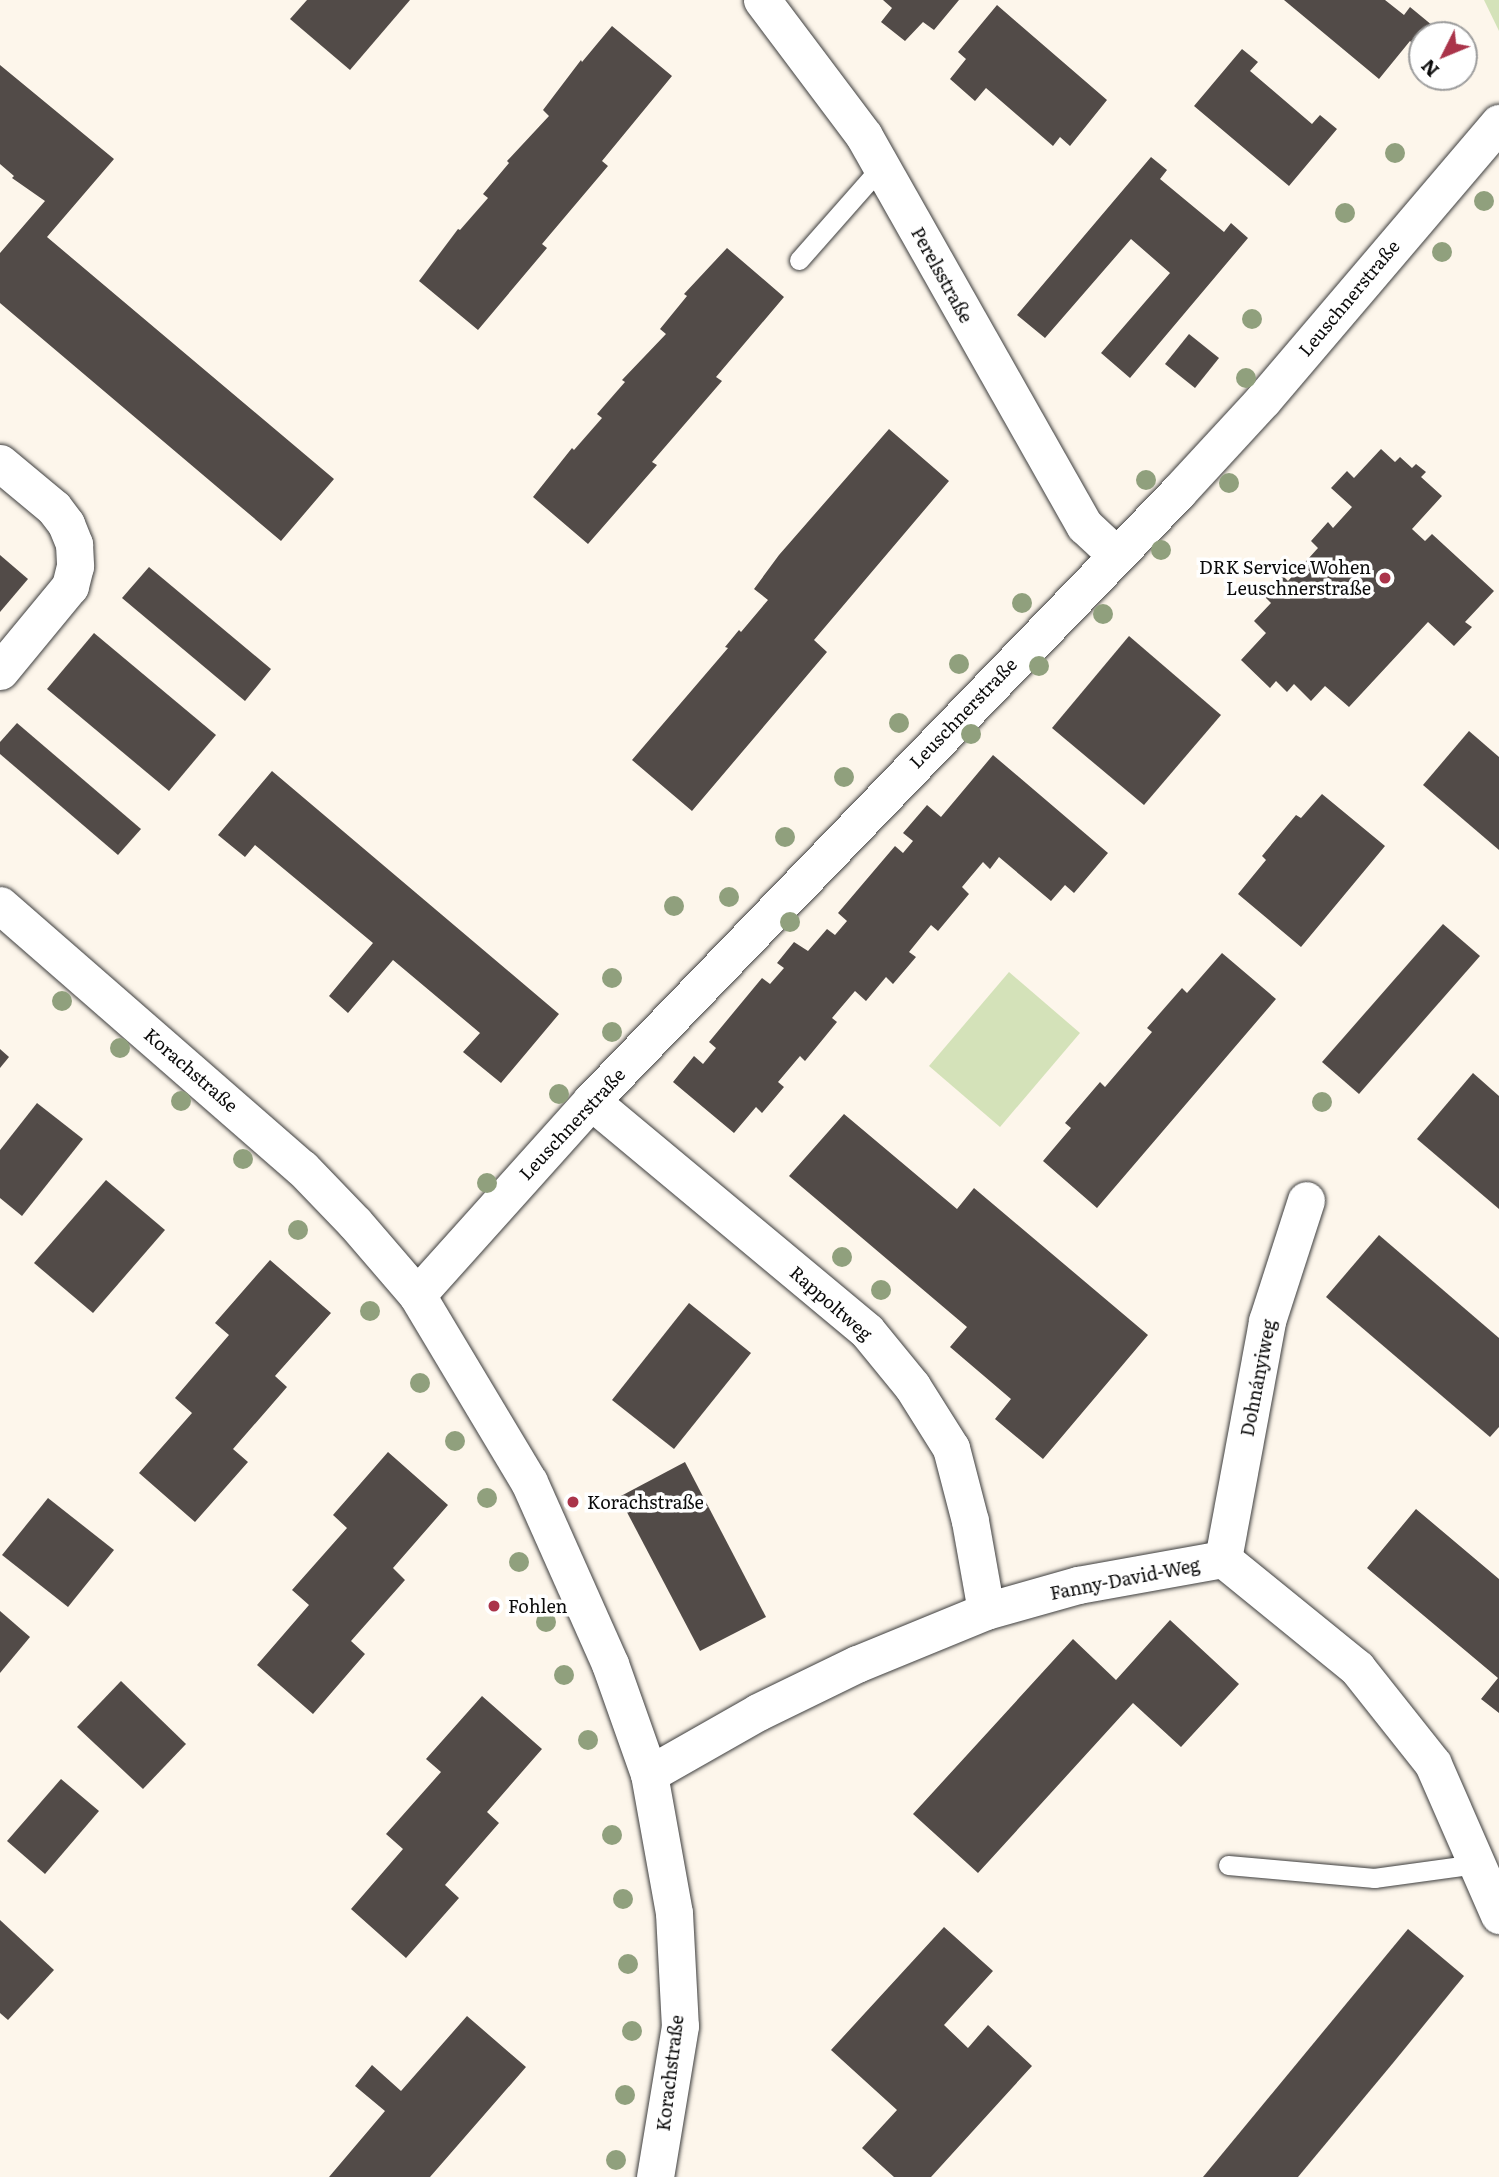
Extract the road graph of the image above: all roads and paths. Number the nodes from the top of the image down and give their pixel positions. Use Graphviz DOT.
graph roads {
  1 [pos="762,0"];
  2 [pos="1499,123"];
  3 [pos="881,167"];
  4 [pos="799,260"];
  5 [pos="0,463"];
  6 [pos="1115,554"];
  7 [pos="0,671"];
  8 [pos="0,905"];
  9 [pos="591,1101"];
  10 [pos="1306,1200"];
  11 [pos="417,1295"];
  12 [pos="1223,1559"];
  13 [pos="986,1611"];
  14 [pos="649,1774"];
  15 [pos="1476,1864"];
  16 [pos="1228,1865"];
  17 [pos="1499,1915"];
  18 [pos="655,2177"];
  1 -- 3 [label="street, Perelsstraße"];
  2 -- 6 [label="street, Leuschnerstraße"];
  3 -- 4 [label="lane"];
  3 -- 6 [label="street, Perelsstraße"];
  5 -- 7 [label="street"];
  6 -- 9 [label="street, Leuschnerstraße"];
  8 -- 11 [label="street, Korachstraße"];
  9 -- 11 [label="street, Leuschnerstraße"];
  9 -- 13 [label="street, Rappoltweg"];
  10 -- 12 [label="street, Dohnányiweg"];
  11 -- 14 [label="street, Korachstraße"];
  12 -- 13 [label="street, Fanny-David-Weg"];
  12 -- 15 [label="street, Fanny-David-Weg"];
  13 -- 14 [label="street, Fanny-David-Weg"];
  14 -- 18 [label="street, Korachstraße"];
  15 -- 16 [label="lane"];
  15 -- 17 [label="street, Fanny-David-Weg"];
}
